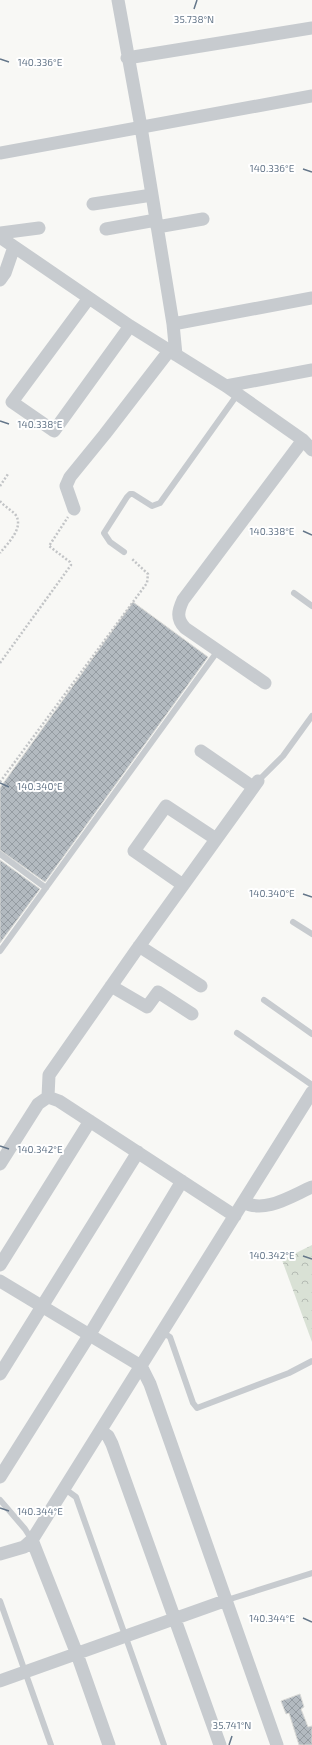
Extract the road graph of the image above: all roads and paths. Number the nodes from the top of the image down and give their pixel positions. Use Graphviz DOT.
graph roads {
  1 [pos="118,0"];
  2 [pos="312,28"];
  3 [pos="127,58"];
  4 [pos="312,96"];
  5 [pos="141,127"];
  6 [pos="0,153"];
  7 [pos="152,195"];
  8 [pos="93,204"];
  9 [pos="203,219"];
  10 [pos="157,224"];
  11 [pos="39,228"];
  12 [pos="106,229"];
  13 [pos="0,232"];
  14 [pos="0,237"];
  15 [pos="14,247"];
  16 [pos="0,280"];
  17 [pos="89,298"];
  18 [pos="312,298"];
  19 [pos="173,324"];
  20 [pos="130,326"];
  21 [pos="173,353"];
  22 [pos="312,370"];
  23 [pos="226,386"];
  24 [pos="237,395"];
  25 [pos="303,440"];
  26 [pos="312,450"];
  27 [pos="8,474"];
  28 [pos="0,486"];
  29 [pos="0,501"];
  30 [pos="74,509"];
  31 [pos="124,552"];
  32 [pos="0,553"];
  33 [pos="294,593"];
  34 [pos="312,606"];
  35 [pos="216,652"];
  36 [pos="0,663"];
  37 [pos="265,683"];
  38 [pos="312,716"];
  39 [pos="201,750"];
  40 [pos="0,782"];
  41 [pos="256,784"];
  42 [pos="216,839"];
  43 [pos="0,854"];
  44 [pos="183,885"];
  45 [pos="46,888"];
  46 [pos="293,922"];
  47 [pos="312,934"];
  48 [pos="139,946"];
  49 [pos="0,951"];
  50 [pos="111,986"];
  51 [pos="201,986"];
  52 [pos="264,1000"];
  53 [pos="192,1014"];
  54 [pos="237,1033"];
  55 [pos="312,1034"];
  56 [pos="312,1085"];
  57 [pos="312,1092"];
  58 [pos="48,1097"];
  59 [pos="90,1121"];
  60 [pos="4,1149"];
  61 [pos="138,1152"];
  62 [pos="0,1164"];
  63 [pos="182,1182"];
  64 [pos="312,1187"];
  65 [pos="243,1202"];
  66 [pos="235,1216"];
  67 [pos="0,1265"];
  68 [pos="0,1281"];
  69 [pos="42,1306"];
  70 [pos="162,1332"];
  71 [pos="90,1334"];
  72 [pos="312,1361"];
  73 [pos="141,1366"];
  74 [pos="0,1374"];
  75 [pos="101,1431"];
  76 [pos="0,1477"];
  77 [pos="65,1489"];
  78 [pos="0,1500"];
  79 [pos="32,1540"];
  80 [pos="0,1554"];
  81 [pos="312,1573"];
  82 [pos="227,1600"];
  83 [pos="0,1601"];
  84 [pos="175,1619"];
  85 [pos="125,1636"];
  86 [pos="77,1654"];
  87 [pos="25,1672"];
  88 [pos="0,1681"];
  89 [pos="51,1745"];
  90 [pos="109,1745"];
  91 [pos="164,1745"];
  92 [pos="220,1745"];
  93 [pos="277,1745"];
  1 -- 3 [label="street"];
  2 -- 3 [label="street"];
  3 -- 5 [label="street"];
  4 -- 5 [label="street"];
  5 -- 6 [label="street"];
  5 -- 7 [label="street"];
  7 -- 8 [label="street"];
  7 -- 10 [label="street"];
  9 -- 10 [label="street"];
  10 -- 12 [label="street"];
  10 -- 19 [label="street"];
  11 -- 13 [label="street"];
  14 -- 15 [label="street"];
  15 -- 16 [label="street"];
  15 -- 17 [label="street"];
  17 -- 20 [label="street"];
  17 -- 20 [label="street"];
  18 -- 19 [label="street"];
  19 -- 21 [label="street"];
  20 -- 21 [label="street"];
  21 -- 23 [label="street"];
  21 -- 30 [label="street"];
  22 -- 23 [label="street"];
  23 -- 24 [label="street"];
  24 -- 25 [label="street"];
  24 -- 31 [label="lane"];
  25 -- 26 [label="street"];
  25 -- 35 [label="street"];
  27 -- 28 [label="path"];
  29 -- 32 [label="path"];
  30 -- 36 [label="path"];
  31 -- 40 [label="path"];
  33 -- 34 [label="lane"];
  35 -- 37 [label="street"];
  35 -- 45 [label="lane"];
  38 -- 41 [label="lane"];
  39 -- 41 [label="street"];
  41 -- 42 [label="street"];
  42 -- 44 [label="street"];
  42 -- 44 [label="street"];
  43 -- 45 [label="lane"];
  44 -- 48 [label="street"];
  45 -- 49 [label="lane"];
  46 -- 47 [label="lane"];
  48 -- 50 [label="street"];
  48 -- 51 [label="street"];
  50 -- 53 [label="street"];
  50 -- 58 [label="street"];
  52 -- 55 [label="lane"];
  54 -- 56 [label="lane"];
  57 -- 65 [label="street"];
  58 -- 59 [label="street"];
  58 -- 60 [label="street"];
  59 -- 61 [label="street"];
  59 -- 67 [label="street"];
  60 -- 62 [label="street"];
  61 -- 63 [label="street"];
  61 -- 69 [label="street"];
  63 -- 66 [label="street"];
  63 -- 71 [label="street"];
  64 -- 65 [label="street"];
  65 -- 66 [label="street"];
  66 -- 70 [label="street"];
  68 -- 69 [label="street"];
  69 -- 71 [label="street"];
  69 -- 74 [label="street"];
  70 -- 72 [label="lane"];
  70 -- 73 [label="street"];
  71 -- 73 [label="street"];
  71 -- 76 [label="street"];
  73 -- 75 [label="street"];
  73 -- 82 [label="street"];
  75 -- 77 [label="street"];
  75 -- 84 [label="street"];
  77 -- 79 [label="street"];
  77 -- 85 [label="lane"];
  78 -- 79 [label="lane"];
  79 -- 80 [label="street"];
  79 -- 86 [label="street"];
  81 -- 82 [label="lane"];
  82 -- 84 [label="street"];
  82 -- 93 [label="street"];
  83 -- 87 [label="lane"];
  84 -- 85 [label="street"];
  84 -- 92 [label="street"];
  85 -- 86 [label="street"];
  85 -- 91 [label="lane"];
  86 -- 87 [label="street"];
  86 -- 90 [label="street"];
  87 -- 88 [label="street"];
  87 -- 89 [label="lane"];
}
